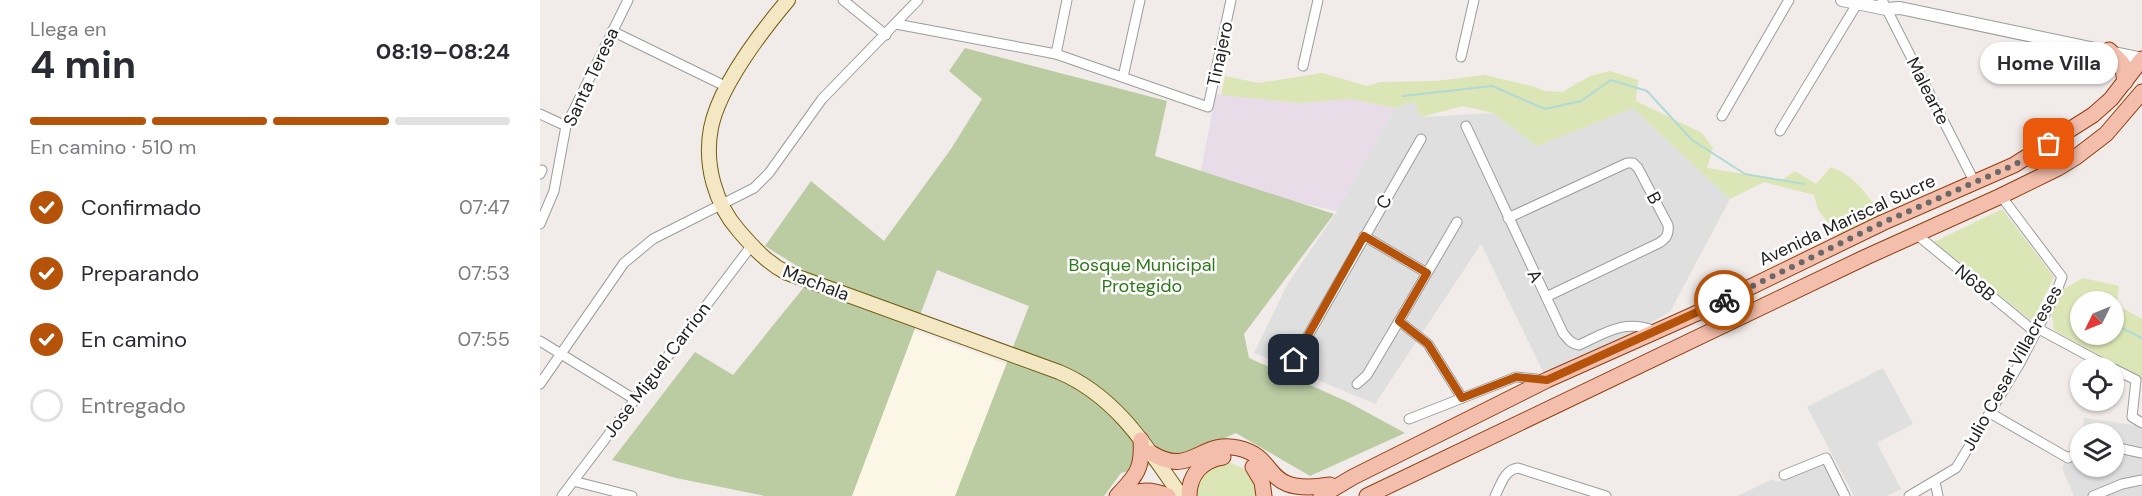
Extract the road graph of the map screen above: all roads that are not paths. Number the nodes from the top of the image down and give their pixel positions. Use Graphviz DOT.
graph roads {
  1 [pos="628,0"];
  2 [pos="788,0"];
  3 [pos="843,0"];
  4 [pos="918,0"];
  5 [pos="1067,0"];
  6 [pos="1140,0"];
  7 [pos="1231,0"];
  8 [pos="1318,0"];
  9 [pos="1474,0"];
  10 [pos="1789,0"];
  11 [pos="1842,0"];
  12 [pos="1885,3"];
  13 [pos="1857,4"];
  14 [pos="896,24"];
  15 [pos="612,31"];
  16 [pos="886,35"];
  17 [pos="2109,50"];
  18 [pos="1056,54"];
  19 [pos="1461,57"];
  20 [pos="2142,59"];
  21 [pos="1303,66"];
  22 [pos="1123,77"];
  23 [pos="2126,82"];
  24 [pos="727,87"];
  25 [pos="2142,92"];
  26 [pos="2136,101"];
  27 [pos="540,114"];
  28 [pos="1722,116"];
  29 [pos="566,126"];
  30 [pos="1466,126"];
  31 [pos="1780,131"];
  32 [pos="1421,139"];
  33 [pos="1975,183"];
  34 [pos="2001,196"];
  35 [pos="721,204"];
  36 [pos="1508,218"];
  37 [pos="1457,222"];
  38 [pos="540,224"];
  39 [pos="1916,234"];
  40 [pos="1364,236"];
  41 [pos="752,245"];
  42 [pos="1427,273"];
  43 [pos="1546,297"];
  44 [pos="1399,321"];
  45 [pos="2036,330"];
  46 [pos="1656,331"];
  47 [pos="540,341"];
  48 [pos="560,353"];
  49 [pos="2090,357"];
  50 [pos="1294,360"];
  51 [pos="2124,374"];
  52 [pos="1547,380"];
  53 [pos="2139,382"];
  54 [pos="540,384"];
  55 [pos="1358,384"];
  56 [pos="1462,398"];
  57 [pos="634,399"];
  58 [pos="1990,413"];
  59 [pos="1409,420"];
  60 [pos="2142,423"];
  61 [pos="1138,435"];
  62 [pos="2124,449"];
  63 [pos="1151,453"];
  64 [pos="2142,453"];
  65 [pos="2070,457"];
  66 [pos="1784,475"];
  67 [pos="1353,477"];
  68 [pos="2142,480"];
  69 [pos="573,481"];
  70 [pos="1935,482"];
  71 [pos="562,496"];
  72 [pos="632,496"];
  73 [pos="1117,496"];
  74 [pos="1128,496"];
  75 [pos="1168,496"];
  76 [pos="1179,496"];
  77 [pos="1189,496"];
  78 [pos="1264,496"];
  79 [pos="1321,496"];
  80 [pos="1367,496"];
  81 [pos="1495,496"];
  82 [pos="1606,496"];
  83 [pos="1845,496"];
  84 [pos="1909,496"];
  85 [pos="1938,496"];
  86 [pos="2093,496"];
  1 -- 15 [label="street, Santa Teresa"];
  2 -- 24 [label="main road, Machala"];
  3 -- 16 [label="street"];
  4 -- 14 [label="street"];
  5 -- 18 [label="street"];
  6 -- 22 [label="street"];
  7 -- 22 [label="street, Tinajero"];
  8 -- 21 [label="street"];
  9 -- 19 [label="street"];
  10 -- 28 [label="street"];
  11 -- 13 [label="street"];
  12 -- 13 [label="street"];
  12 -- 17 [label="street"];
  12 -- 33 [label="street, Malearte"];
  13 -- 31 [label="street"];
  14 -- 16 [label="street"];
  14 -- 18 [label="street"];
  15 -- 24 [label="street"];
  15 -- 29 [label="street, Santa Teresa"];
  16 -- 35 [label="street"];
  17 -- 20 [label="street"];
  17 -- 23 [label="main road"];
  18 -- 22 [label="street"];
  20 -- 23 [label="main road, Avenida Mariscal Sucre"];
  23 -- 33 [label="main road, Avenida Mariscal Sucre"];
  24 -- 35 [label="main road, Machala"];
  25 -- 26 [label="main road"];
  26 -- 34 [label="main road"];
  27 -- 29 [label="street"];
  29 -- 38 [label="street, Santa Teresa"];
  30 -- 36 [label="street, A"];
  32 -- 40 [label="street, C"];
  33 -- 46 [label="main road, Avenida Mariscal Sucre"];
  34 -- 39 [label="main road"];
  34 -- 45 [label="street, Julio Cesar Villacreses"];
  35 -- 41 [label="main road, Machala"];
  35 -- 48 [label="street"];
  36 -- 43 [label="street, A"];
  36 -- 43 [label="street, B"];
  37 -- 42 [label="street"];
  39 -- 45 [label="street, N68B"];
  39 -- 80 [label="main road"];
  40 -- 42 [label="street"];
  40 -- 50 [label="street, C"];
  41 -- 57 [label="street, Jose Miguel Carrion"];
  41 -- 61 [label="main road, Machala"];
  42 -- 44 [label="street"];
  43 -- 46 [label="street, A"];
  44 -- 55 [label="street"];
  44 -- 56 [label="street"];
  45 -- 49 [label="street, N68B"];
  45 -- 58 [label="street, Julio Cesar Villacreses"];
  46 -- 52 [label="main road, Avenida Mariscal Sucre"];
  47 -- 48 [label="street"];
  48 -- 54 [label="street"];
  48 -- 57 [label="street"];
  51 -- 53 [label="street, N68B"];
  52 -- 56 [label="street"];
  52 -- 67 [label="main road, Avenida Mariscal Sucre"];
  53 -- 60 [label="street, N68B"];
  56 -- 59 [label="street"];
  57 -- 69 [label="street, Jose Miguel Carrion"];
  58 -- 65 [label="street"];
  58 -- 70 [label="street, Julio Cesar Villacreses"];
  61 -- 63 [label="main road, Machala"];
  61 -- 73 [label="main road"];
  61 -- 76 [label="main road, Machala"];
  62 -- 64 [label="street"];
  63 -- 67 [label="main road"];
  63 -- 76 [label="main road, Machala"];
  66 -- 83 [label="street"];
  67 -- 79 [label="main road, Avenida Mariscal Sucre"];
  68 -- 86 [label="street"];
  69 -- 71 [label="street, Jose Miguel Carrion"];
  69 -- 72 [label="street"];
  70 -- 84 [label="street, Julio Cesar Villacreses"];
  70 -- 85 [label="street"];
  74 -- 75 [label="main road"];
  77 -- 78 [label="main road"];
  81 -- 82 [label="street"];
}
